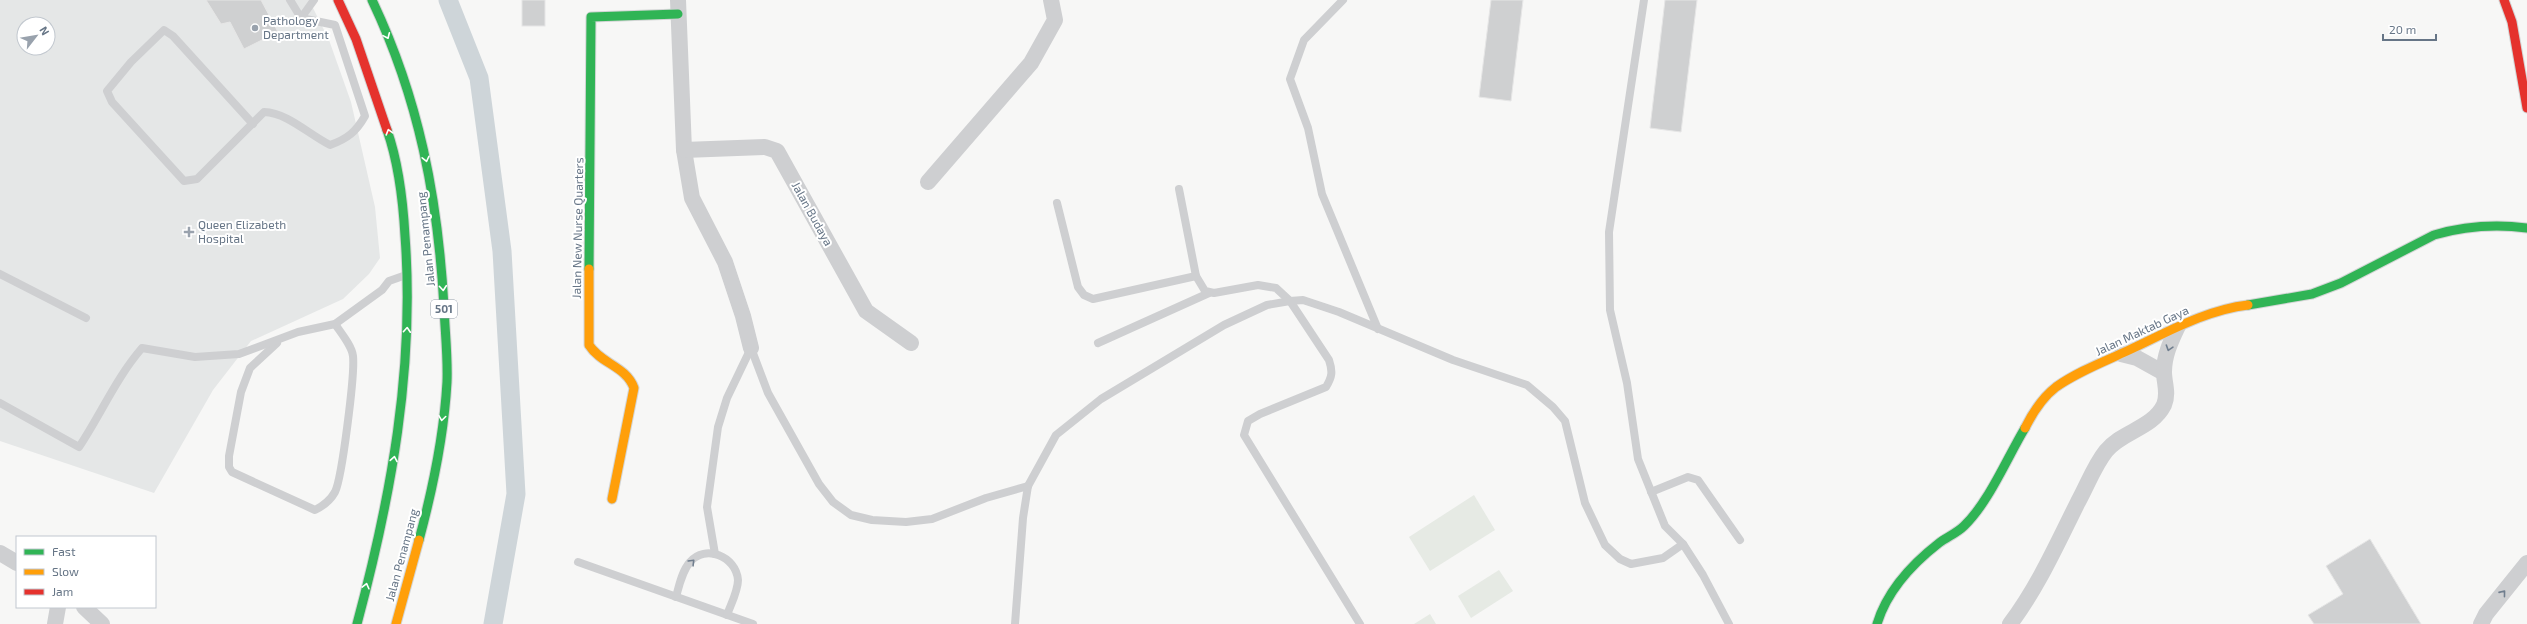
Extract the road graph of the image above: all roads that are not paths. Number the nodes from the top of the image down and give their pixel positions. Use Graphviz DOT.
graph roads {
  1 [pos="290,0"];
  2 [pos="314,0"];
  3 [pos="338,0"];
  4 [pos="372,0"];
  5 [pos="1051,0"];
  6 [pos="1343,0"];
  7 [pos="1644,0"];
  8 [pos="2504,0"];
  9 [pos="678,7"];
  10 [pos="301,18"];
  11 [pos="2527,108"];
  12 [pos="253,124"];
  13 [pos="684,150"];
  14 [pos="928,182"];
  15 [pos="432,185"];
  16 [pos="1179,189"];
  17 [pos="402,190"];
  18 [pos="1057,203"];
  19 [pos="2527,228"];
  20 [pos="0,274"];
  21 [pos="408,274"];
  22 [pos="1196,276"];
  23 [pos="1209,293"];
  24 [pos="1290,301"];
  25 [pos="86,318"];
  26 [pos="336,324"];
  27 [pos="2178,326"];
  28 [pos="1378,329"];
  29 [pos="280,339"];
  30 [pos="911,343"];
  31 [pos="1098,343"];
  32 [pos="751,348"];
  33 [pos="2121,354"];
  34 [pos="2164,372"];
  35 [pos="0,403"];
  36 [pos="1028,486"];
  37 [pos="1651,492"];
  38 [pos="612,499"];
  39 [pos="1740,540"];
  40 [pos="1682,544"];
  41 [pos="0,553"];
  42 [pos="715,554"];
  43 [pos="16,562"];
  44 [pos="578,562"];
  45 [pos="2527,563"];
  46 [pos="676,597"];
  47 [pos="58,608"];
  48 [pos="85,608"];
  49 [pos="727,615"];
  50 [pos="55,624"];
  51 [pos="102,624"];
  52 [pos="356,624"];
  53 [pos="396,624"];
  54 [pos="753,624"];
  55 [pos="1015,624"];
  56 [pos="1360,624"];
  57 [pos="1730,624"];
  58 [pos="1877,624"];
  59 [pos="2010,624"];
  60 [pos="2481,624"];
  1 -- 10 [label="lane"];
  2 -- 10 [label="lane"];
  17 -- 3 [label="street, Jalan Penampang, one-way"];
  4 -- 15 [label="street, Jalan Penampang / 501, one-way"];
  5 -- 14 [label="street"];
  6 -- 28 [label="lane"];
  7 -- 37 [label="lane"];
  8 -- 11 [label="street"];
  9 -- 13 [label="street"];
  9 -- 38 [label="street, Jalan New Nurse Quarters"];
  10 -- 12 [label="lane"];
  12 -- 12 [label="lane"];
  13 -- 30 [label="street, Jalan Budaya"];
  13 -- 32 [label="street"];
  15 -- 17 [label="street"];
  15 -- 53 [label="street, Jalan Penampang / 501, one-way"];
  16 -- 22 [label="lane"];
  17 -- 21 [label="street, Jalan Penampang"];
  18 -- 22 [label="lane"];
  19 -- 27 [label="street, Jalan Maktab Gaya"];
  20 -- 25 [label="lane"];
  21 -- 26 [label="lane"];
  52 -- 21 [label="street, Jalan Penampang, one-way"];
  22 -- 23 [label="lane"];
  23 -- 24 [label="lane"];
  23 -- 31 [label="lane"];
  24 -- 28 [label="lane"];
  24 -- 36 [label="lane"];
  24 -- 56 [label="lane"];
  26 -- 29 [label="lane"];
  26 -- 29 [label="lane"];
  27 -- 33 [label="street, Jalan Maktab Gaya"];
  27 -- 34 [label="street, one-way"];
  28 -- 40 [label="lane"];
  29 -- 35 [label="lane"];
  32 -- 36 [label="lane"];
  32 -- 42 [label="lane"];
  33 -- 34 [label="street"];
  33 -- 58 [label="street, Jalan Maktab Gaya"];
  34 -- 59 [label="street"];
  36 -- 55 [label="lane"];
  37 -- 39 [label="lane"];
  37 -- 40 [label="lane"];
  40 -- 57 [label="lane"];
  41 -- 43 [label="street"];
  46 -- 42 [label="lane, one-way"];
  42 -- 49 [label="lane"];
  44 -- 46 [label="lane"];
  60 -- 45 [label="street, one-way"];
  46 -- 49 [label="lane"];
  47 -- 50 [label="street"];
  48 -- 51 [label="street"];
  49 -- 54 [label="lane"];
}
